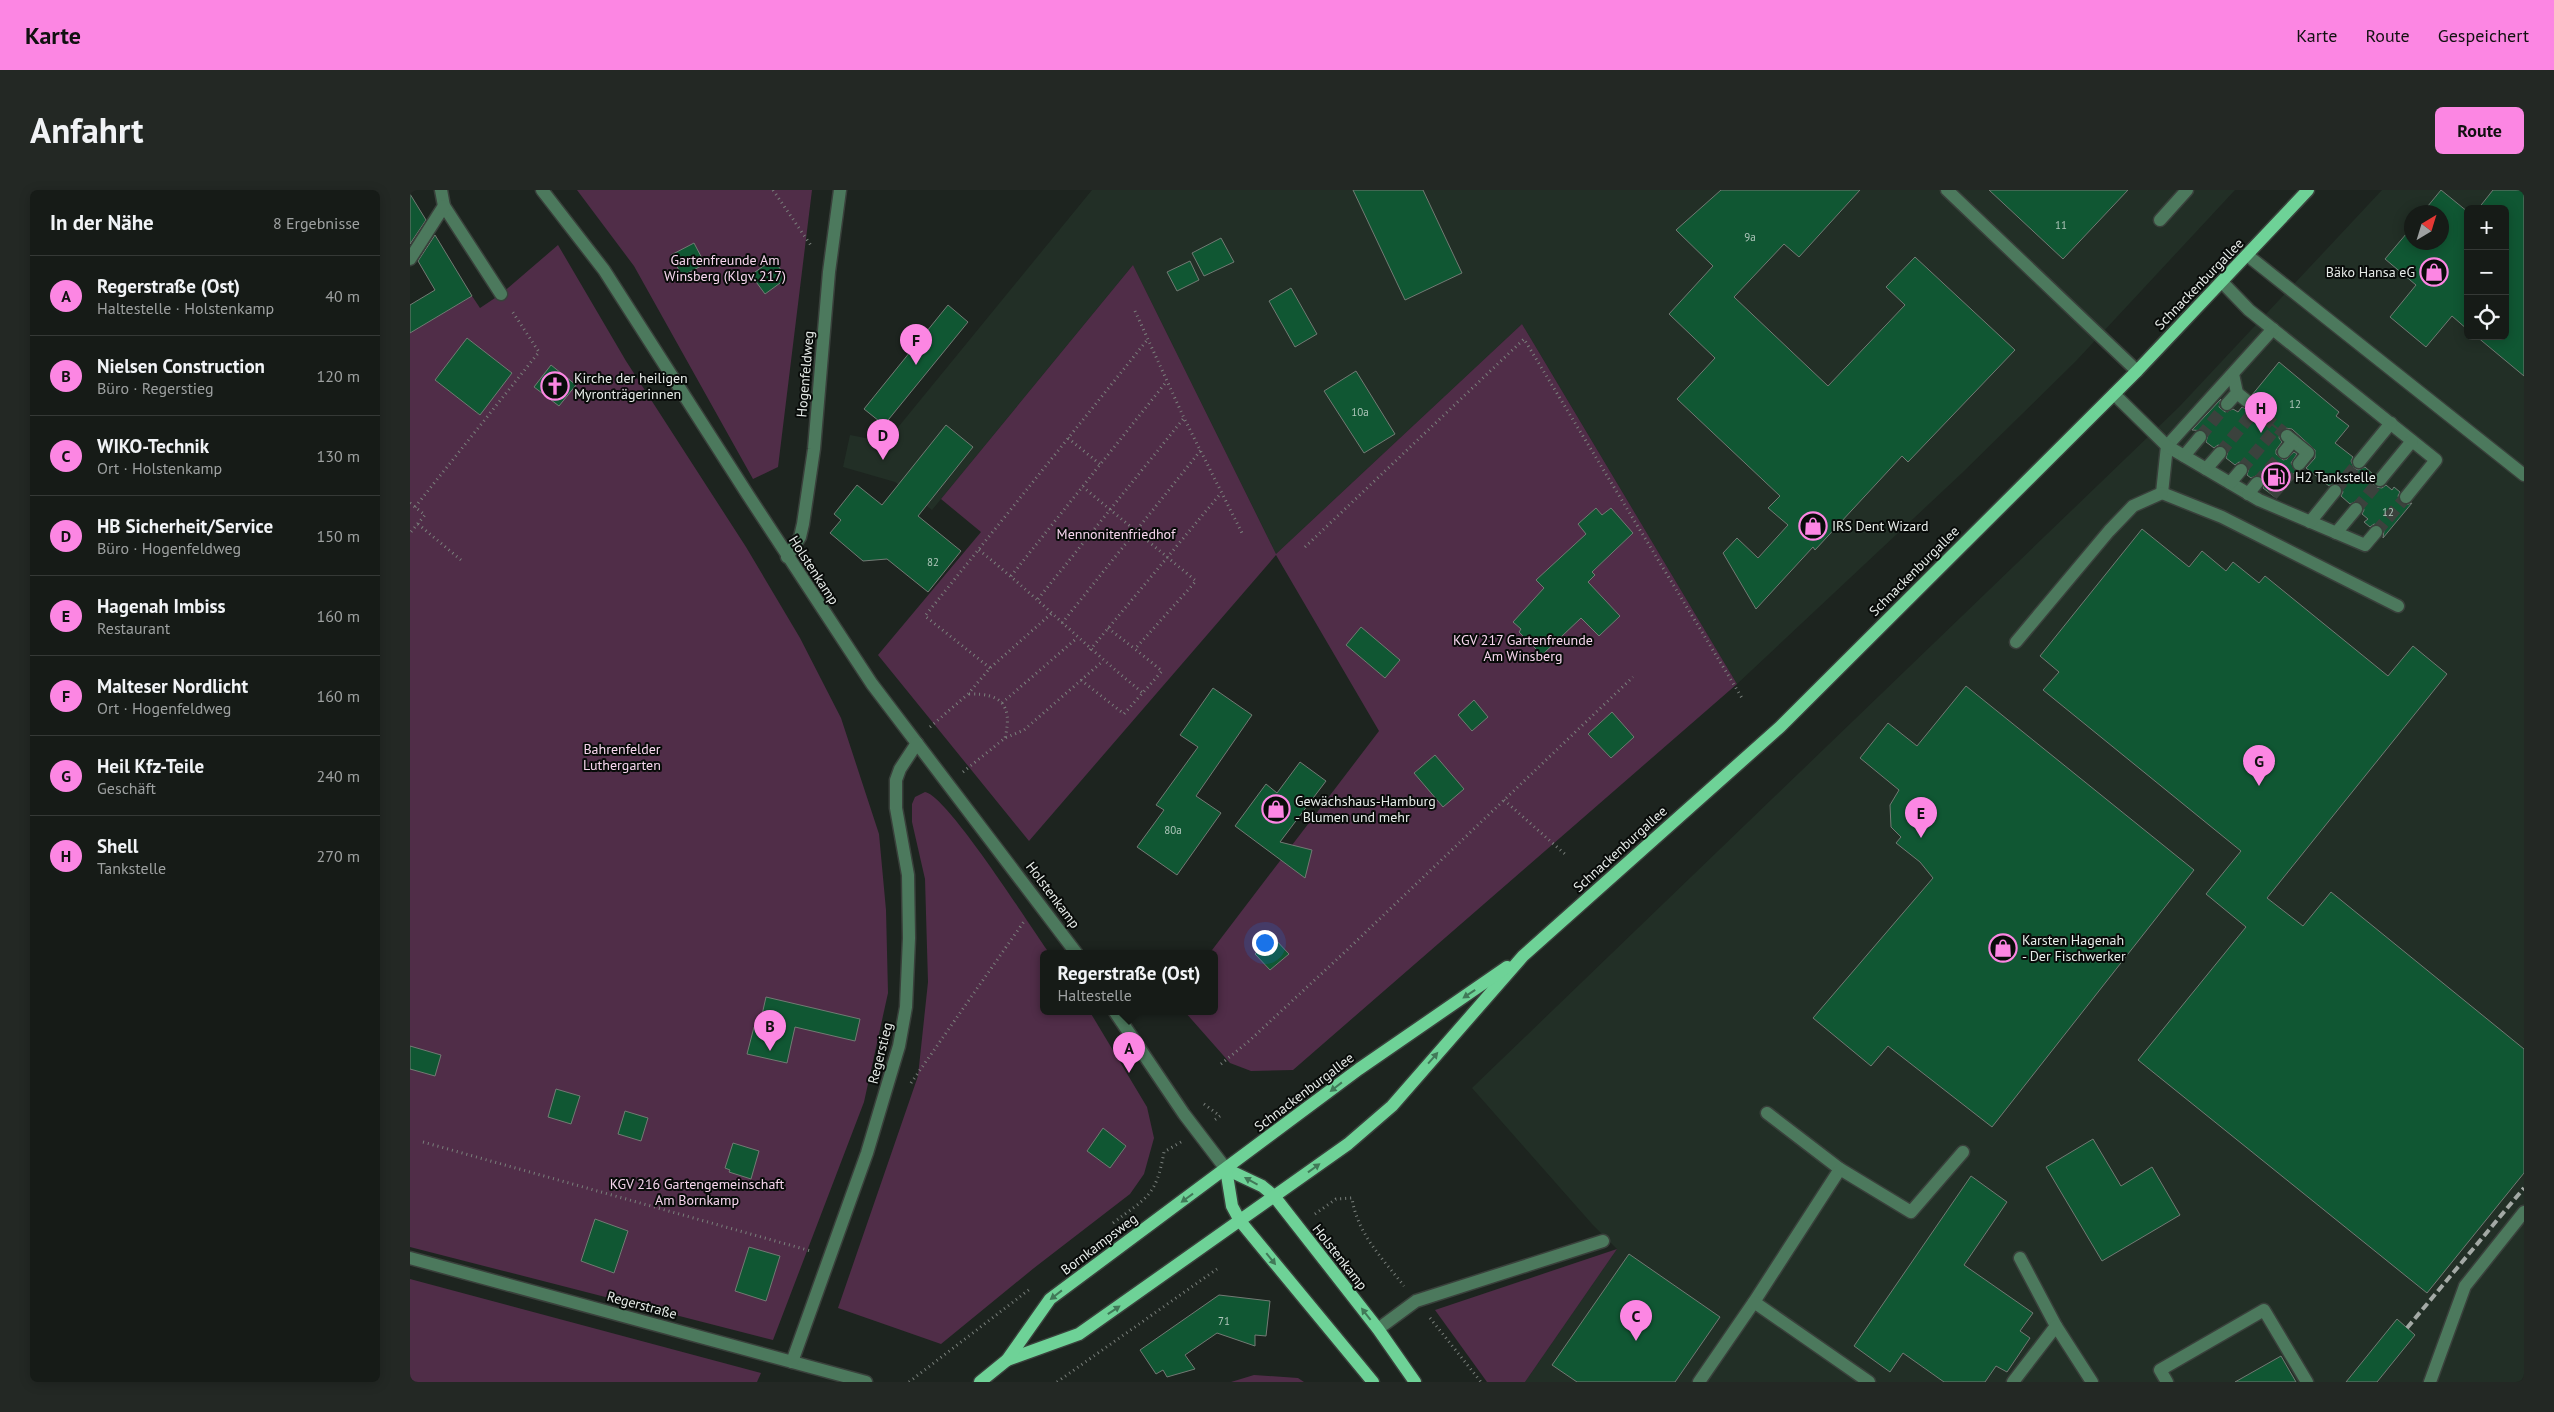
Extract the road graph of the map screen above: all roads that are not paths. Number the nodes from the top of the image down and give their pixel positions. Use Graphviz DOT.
graph roads {
  1 [pos="442,190"];
  2 [pos="542,190"];
  3 [pos="840,190"];
  4 [pos="1946,190"];
  5 [pos="2187,190"];
  6 [pos="2308,190"];
  7 [pos="444,206"];
  8 [pos="2160,220"];
  9 [pos="2247,256"];
  10 [pos="410,259"];
  11 [pos="2222,282"];
  12 [pos="501,294"];
  13 [pos="2273,329"];
  14 [pos="2137,371"];
  15 [pos="2233,374"];
  16 [pos="2114,394"];
  17 [pos="2227,404"];
  18 [pos="2390,423"];
  19 [pos="2200,437"];
  20 [pos="2412,441"];
  21 [pos="2167,446"];
  22 [pos="2284,452"];
  23 [pos="2220,453"];
  24 [pos="2184,456"];
  25 [pos="2358,462"];
  26 [pos="2299,464"];
  27 [pos="2206,469"];
  28 [pos="2241,470"];
  29 [pos="2524,475"];
  30 [pos="2380,480"];
  31 [pos="2230,483"];
  32 [pos="2257,483"];
  33 [pos="2335,491"];
  34 [pos="2162,493"];
  35 [pos="2248,494"];
  36 [pos="2406,496"];
  37 [pos="2356,509"];
  38 [pos="2310,522"];
  39 [pos="2376,532"];
  40 [pos="2336,533"];
  41 [pos="788,557"];
  42 [pos="2398,606"];
  43 [pos="2016,642"];
  44 [pos="916,743"];
  45 [pos="1074,950"];
  46 [pos="1523,956"];
  47 [pos="1117,1015"];
  48 [pos="1767,1113"];
  49 [pos="1963,1152"];
  50 [pos="1226,1169"];
  51 [pos="1840,1169"];
  52 [pos="1274,1196"];
  53 [pos="2524,1212"];
  54 [pos="1240,1221"];
  55 [pos="1603,1241"];
  56 [pos="410,1258"];
  57 [pos="2020,1258"];
  58 [pos="1754,1302"];
  59 [pos="2056,1326"];
  60 [pos="1378,1329"];
  61 [pos="1007,1360"];
  62 [pos="792,1362"];
  63 [pos="866,1382"];
  64 [pos="980,1382"];
  65 [pos="1373,1382"];
  66 [pos="1415,1382"];
  67 [pos="1699,1382"];
  68 [pos="1869,1382"];
  69 [pos="2013,1382"];
  70 [pos="2092,1382"];
  71 [pos="2167,1382"];
  72 [pos="2306,1382"];
  73 [pos="2430,1382"];
  1 -- 7 [label="street"];
  2 -- 41 [label="street, Holstenkamp"];
  3 -- 41 [label="street, Hogenfeldweg"];
  4 -- 14 [label="street"];
  5 -- 8 [label="street"];
  6 -- 9 [label="main road, Schnackenburgallee"];
  7 -- 10 [label="street"];
  7 -- 12 [label="street"];
  9 -- 11 [label="main road, Schnackenburgallee"];
  9 -- 29 [label="street"];
  11 -- 13 [label="street"];
  11 -- 14 [label="main road, Schnackenburgallee"];
  13 -- 15 [label="street"];
  13 -- 18 [label="street"];
  14 -- 16 [label="main road, Schnackenburgallee"];
  15 -- 17 [label="street"];
  15 -- 21 [label="street"];
  16 -- 21 [label="street"];
  16 -- 46 [label="main road, Schnackenburgallee"];
  18 -- 20 [label="street"];
  18 -- 25 [label="street"];
  19 -- 24 [label="street"];
  20 -- 30 [label="street"];
  20 -- 36 [label="street"];
  21 -- 24 [label="street"];
  21 -- 34 [label="street"];
  22 -- 26 [label="street"];
  23 -- 27 [label="street"];
  24 -- 27 [label="street"];
  27 -- 31 [label="street"];
  28 -- 31 [label="street"];
  31 -- 35 [label="street"];
  32 -- 35 [label="street"];
  33 -- 38 [label="street"];
  34 -- 42 [label="street"];
  34 -- 43 [label="street"];
  35 -- 38 [label="street"];
  37 -- 40 [label="street"];
  38 -- 40 [label="street"];
  39 -- 40 [label="street"];
  41 -- 44 [label="street, Holstenkamp"];
  44 -- 45 [label="street, Holstenkamp"];
  44 -- 62 [label="street, Regerstieg"];
  46 -- 50 [label="main road, Schnackenburgallee, one-way"];
  52 -- 46 [label="main road, Schnackenburgallee, one-way"];
  47 -- 50 [label="street, Holstenkamp"];
  48 -- 51 [label="street"];
  49 -- 51 [label="street"];
  52 -- 50 [label="main road, Holstenkamp, one-way"];
  50 -- 54 [label="main road, Holstenkamp"];
  50 -- 61 [label="main road, Bornkampsweg, one-way"];
  51 -- 58 [label="street"];
  52 -- 54 [label="main road, Schnackenburgallee"];
  60 -- 52 [label="main road, Holstenkamp, one-way"];
  53 -- 73 [label="street"];
  61 -- 54 [label="main road, Bornkampsweg, one-way"];
  54 -- 65 [label="main road, Holstenkamp, one-way"];
  55 -- 60 [label="street"];
  56 -- 62 [label="street, Regerstraße"];
  57 -- 59 [label="street"];
  58 -- 67 [label="street"];
  58 -- 68 [label="street"];
  59 -- 69 [label="street"];
  59 -- 70 [label="street"];
  60 -- 66 [label="main road, Holstenkamp"];
  61 -- 64 [label="main road, Bornkampsweg"];
  62 -- 63 [label="street, Regerstraße"];
  71 -- 72 [label="street"];
}
